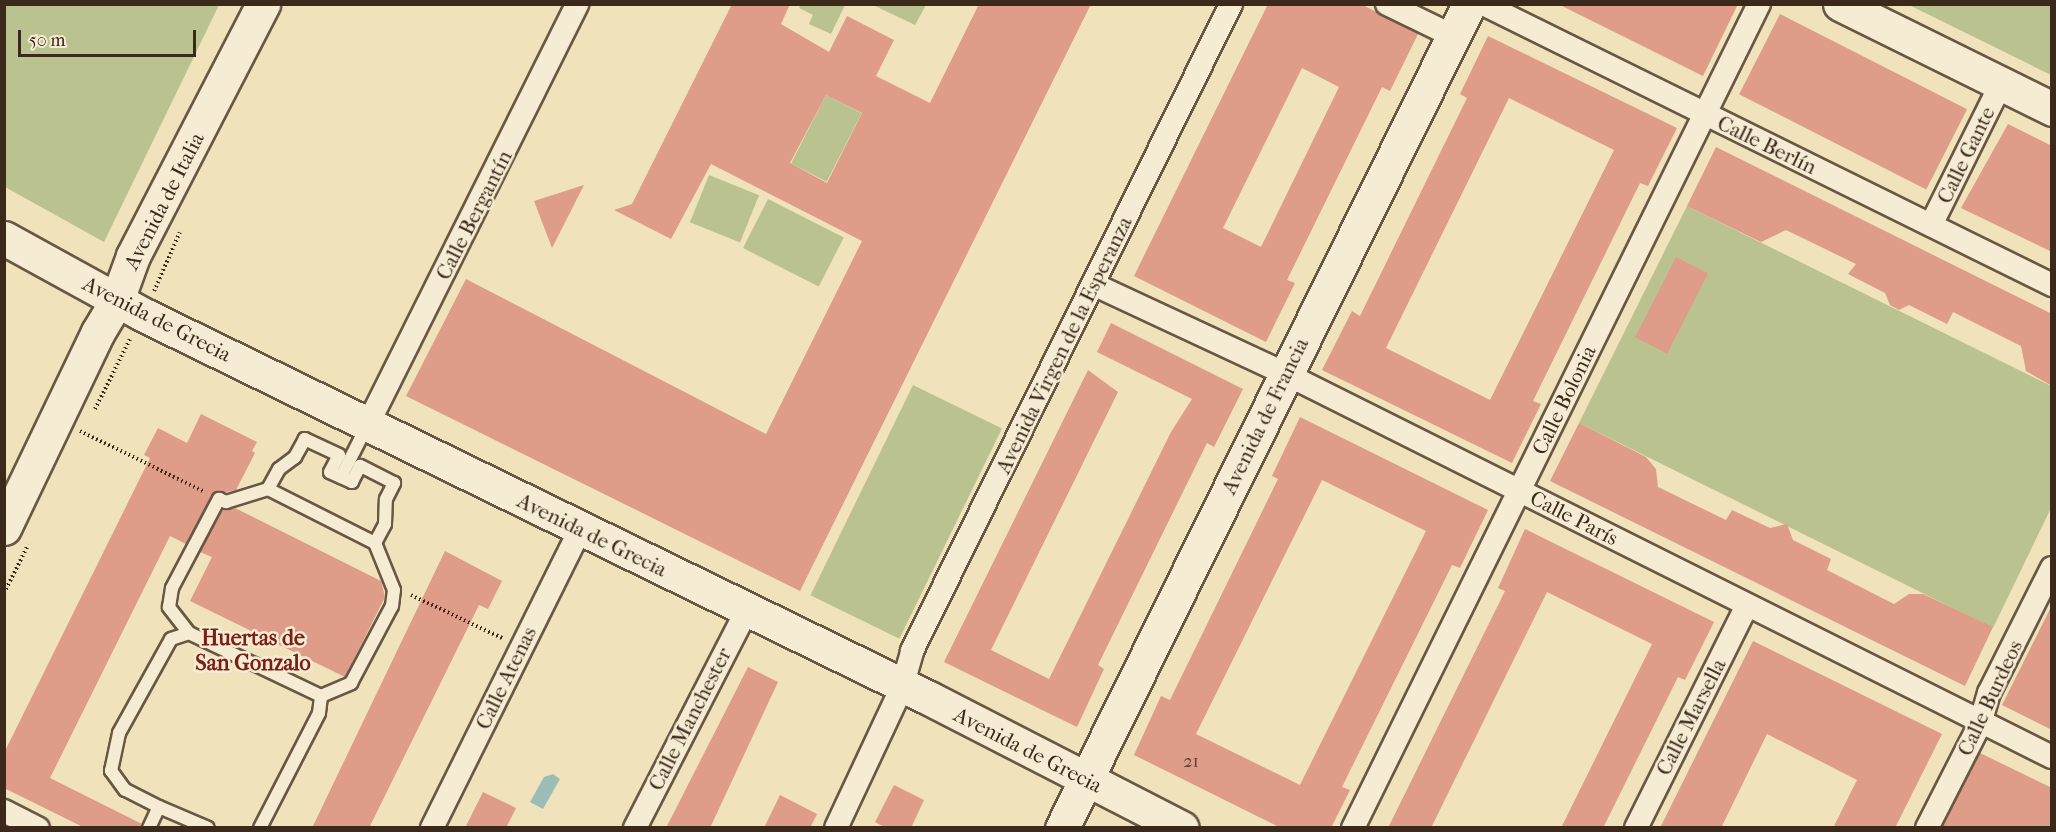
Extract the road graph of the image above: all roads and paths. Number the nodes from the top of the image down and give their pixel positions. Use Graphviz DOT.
graph roads {
  1 [pos="263,4"];
  2 [pos="1231,4"];
  3 [pos="1387,4"];
  4 [pos="1469,4"];
  5 [pos="1484,4"];
  6 [pos="1759,4"];
  7 [pos="1840,4"];
  8 [pos="570,7"];
  9 [pos="1453,36"];
  10 [pos="2001,84"];
  11 [pos="2052,109"];
  12 [pos="1704,114"];
  13 [pos="1931,225"];
  14 [pos="4,238"];
  15 [pos="1095,285"];
  16 [pos="2052,285"];
  17 [pos="117,300"];
  18 [pos="1286,374"];
  19 [pos="58,420"];
  20 [pos="368,424"];
  21 [pos="341,477"];
  22 [pos="14,486"];
  23 [pos="268,489"];
  24 [pos="1519,490"];
  25 [pos="219,499"];
  26 [pos="4,528"];
  27 [pos="580,530"];
  28 [pos="375,543"];
  29 [pos="2052,568"];
  30 [pos="392,586"];
  31 [pos="1746,607"];
  32 [pos="746,612"];
  33 [pos="189,633"];
  34 [pos="522,647"];
  35 [pos="902,687"];
  36 [pos="321,696"];
  37 [pos="1980,724"];
  38 [pos="2052,757"];
  39 [pos="1086,780"];
  40 [pos="159,807"];
  41 [pos="4,811"];
  42 [pos="38,828"];
  43 [pos="149,828"];
  44 [pos="208,828"];
  45 [pos="260,828"];
  46 [pos="432,828"];
  47 [pos="635,828"];
  48 [pos="836,828"];
  49 [pos="1062,828"];
  50 [pos="1182,828"];
  51 [pos="1353,828"];
  52 [pos="1636,828"];
  53 [pos="1927,828"];
  1 -- 17 [label="main road, Avenida de Italia"];
  2 -- 15 [label="street, Avenida Virgen de la Esperanza"];
  3 -- 9 [label="street"];
  4 -- 9 [label="main road, Avenida de Francia"];
  5 -- 12 [label="street, Calle Berlín"];
  6 -- 12 [label="street, Calle Bolonia"];
  7 -- 10 [label="main road"];
  8 -- 20 [label="street, Calle Bergantín"];
  9 -- 18 [label="main road, Avenida de Francia"];
  10 -- 11 [label="main road"];
  10 -- 13 [label="street, Calle Gante"];
  12 -- 13 [label="street, Calle Berlín"];
  12 -- 24 [label="street, Calle Bolonia"];
  13 -- 16 [label="street, Calle Berlín"];
  14 -- 17 [label="main road, Avenida de Grecia"];
  15 -- 18 [label="street, Calle París"];
  15 -- 35 [label="street, Avenida Virgen de la Esperanza"];
  17 -- 19 [label="main road, Avenida de Italia"];
  17 -- 20 [label="main road, Avenida de Grecia"];
  18 -- 24 [label="street, Calle París"];
  18 -- 39 [label="main road, Avenida de Francia"];
  19 -- 22 [label="main road, Avenida de Italia"];
  19 -- 25 [label="path"];
  20 -- 21 [label="lane"];
  20 -- 27 [label="main road, Avenida de Grecia"];
  21 -- 23 [label="lane"];
  21 -- 28 [label="lane"];
  22 -- 26 [label="main road, Avenida de Italia"];
  23 -- 25 [label="lane"];
  23 -- 28 [label="lane"];
  24 -- 31 [label="street, Calle París"];
  24 -- 51 [label="street, Calle Bolonia"];
  25 -- 33 [label="lane"];
  27 -- 32 [label="main road, Avenida de Grecia"];
  27 -- 34 [label="street, Calle Atenas"];
  28 -- 30 [label="lane"];
  29 -- 37 [label="street, Calle Burdeos"];
  30 -- 34 [label="path"];
  30 -- 36 [label="lane"];
  31 -- 37 [label="street, Calle París"];
  31 -- 52 [label="street, Calle Marsella"];
  32 -- 35 [label="main road, Avenida de Grecia"];
  32 -- 47 [label="street, Calle Manchester"];
  33 -- 36 [label="lane"];
  33 -- 40 [label="lane"];
  34 -- 46 [label="street, Calle Atenas"];
  35 -- 39 [label="main road, Avenida de Grecia"];
  35 -- 48 [label="street, Avenida Virgen de la Esperanza"];
  36 -- 45 [label="lane"];
  37 -- 38 [label="street, Calle París"];
  37 -- 53 [label="street, Calle Burdeos"];
  39 -- 49 [label="main road, Avenida de Francia"];
  39 -- 50 [label="main road, Avenida de Grecia"];
  40 -- 43 [label="lane"];
  40 -- 44 [label="lane"];
  41 -- 42 [label="street"];
}
